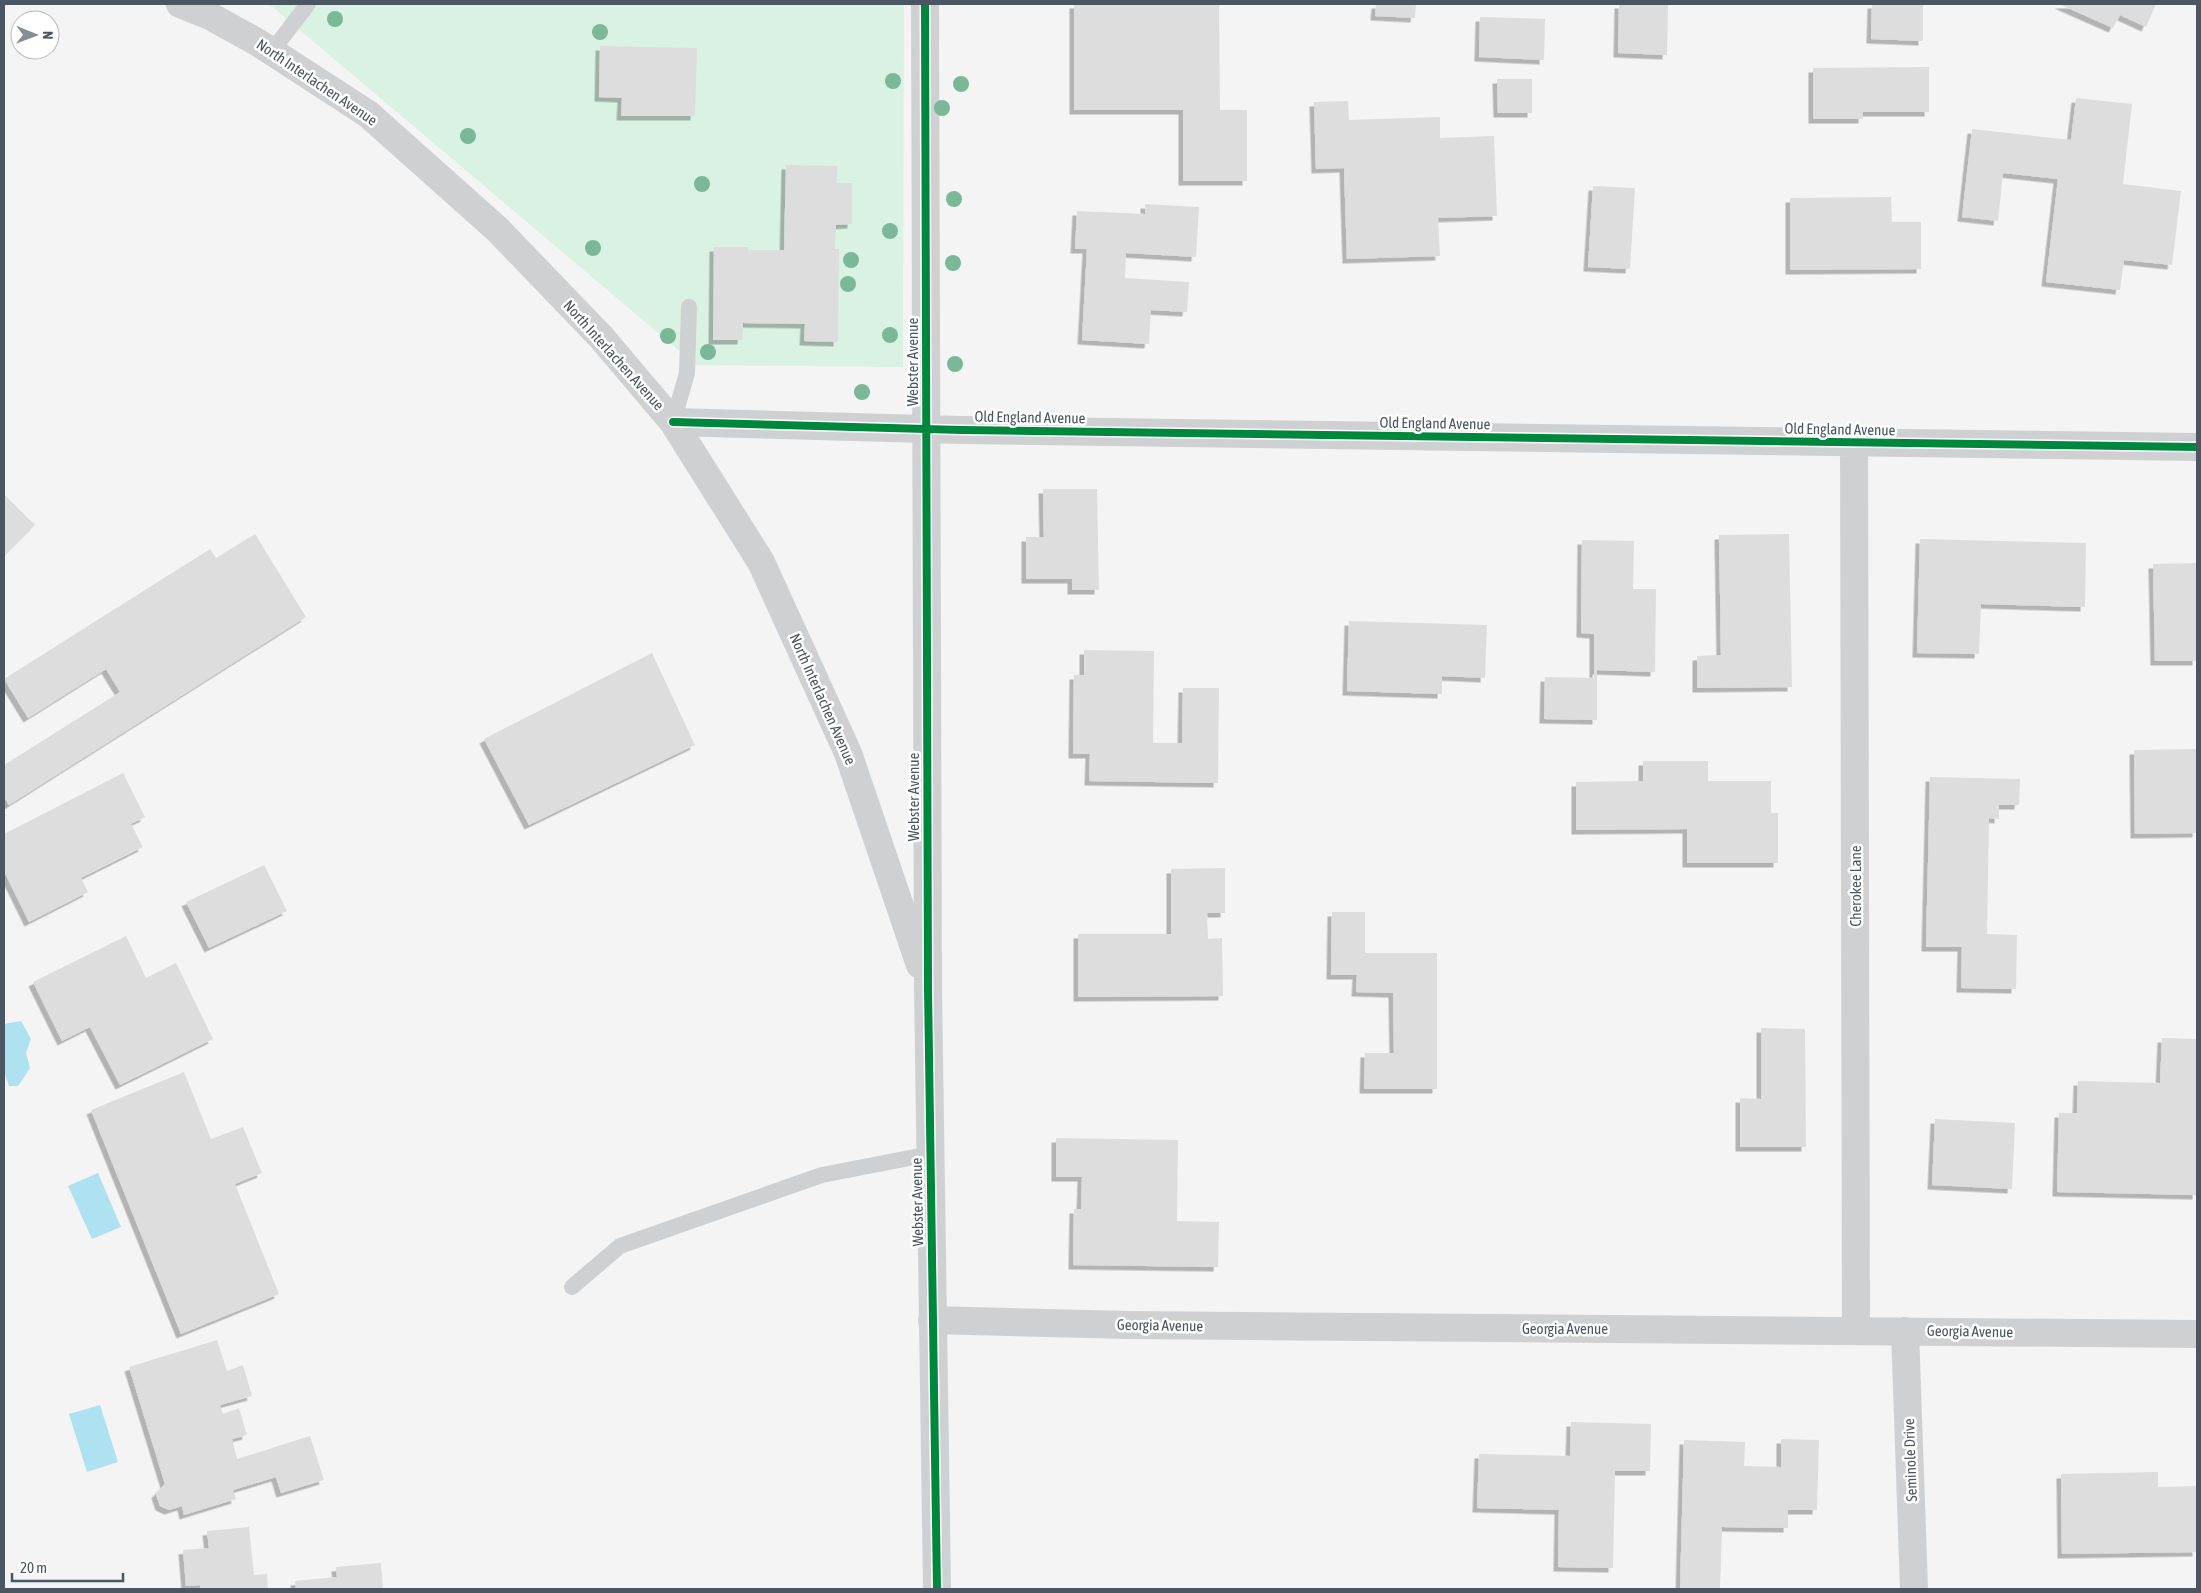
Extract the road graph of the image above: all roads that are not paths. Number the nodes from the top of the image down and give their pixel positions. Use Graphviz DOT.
graph roads {
  1 [pos="180,4"];
  2 [pos="925,4"];
  3 [pos="307,5"];
  4 [pos="277,45"];
  5 [pos="688,307"];
  6 [pos="673,422"];
  7 [pos="926,429"];
  8 [pos="1854,443"];
  9 [pos="2197,447"];
  10 [pos="928,988"];
  11 [pos="930,1154"];
  12 [pos="572,1286"];
  13 [pos="932,1320"];
  14 [pos="1856,1330"];
  15 [pos="1905,1330"];
  16 [pos="2197,1334"];
  17 [pos="937,1589"];
  18 [pos="1914,1589"];
  1 -- 4 [label="street, North Interlachen Avenue"];
  2 -- 7 [label="street, Webster Avenue"];
  3 -- 4 [label="lane"];
  4 -- 6 [label="street, North Interlachen Avenue"];
  5 -- 6 [label="lane"];
  6 -- 7 [label="street, Old England Avenue"];
  6 -- 10 [label="street, North Interlachen Avenue"];
  7 -- 8 [label="street, Old England Avenue"];
  7 -- 10 [label="street, Webster Avenue"];
  8 -- 9 [label="street, Old England Avenue"];
  8 -- 14 [label="street, Cherokee Lane"];
  10 -- 11 [label="street, Webster Avenue"];
  11 -- 12 [label="lane"];
  11 -- 13 [label="street, Webster Avenue"];
  13 -- 14 [label="street, Georgia Avenue"];
  13 -- 17 [label="street, Webster Avenue"];
  14 -- 15 [label="street, Georgia Avenue"];
  15 -- 16 [label="street, Georgia Avenue"];
  15 -- 18 [label="street, Seminole Drive"];
}
